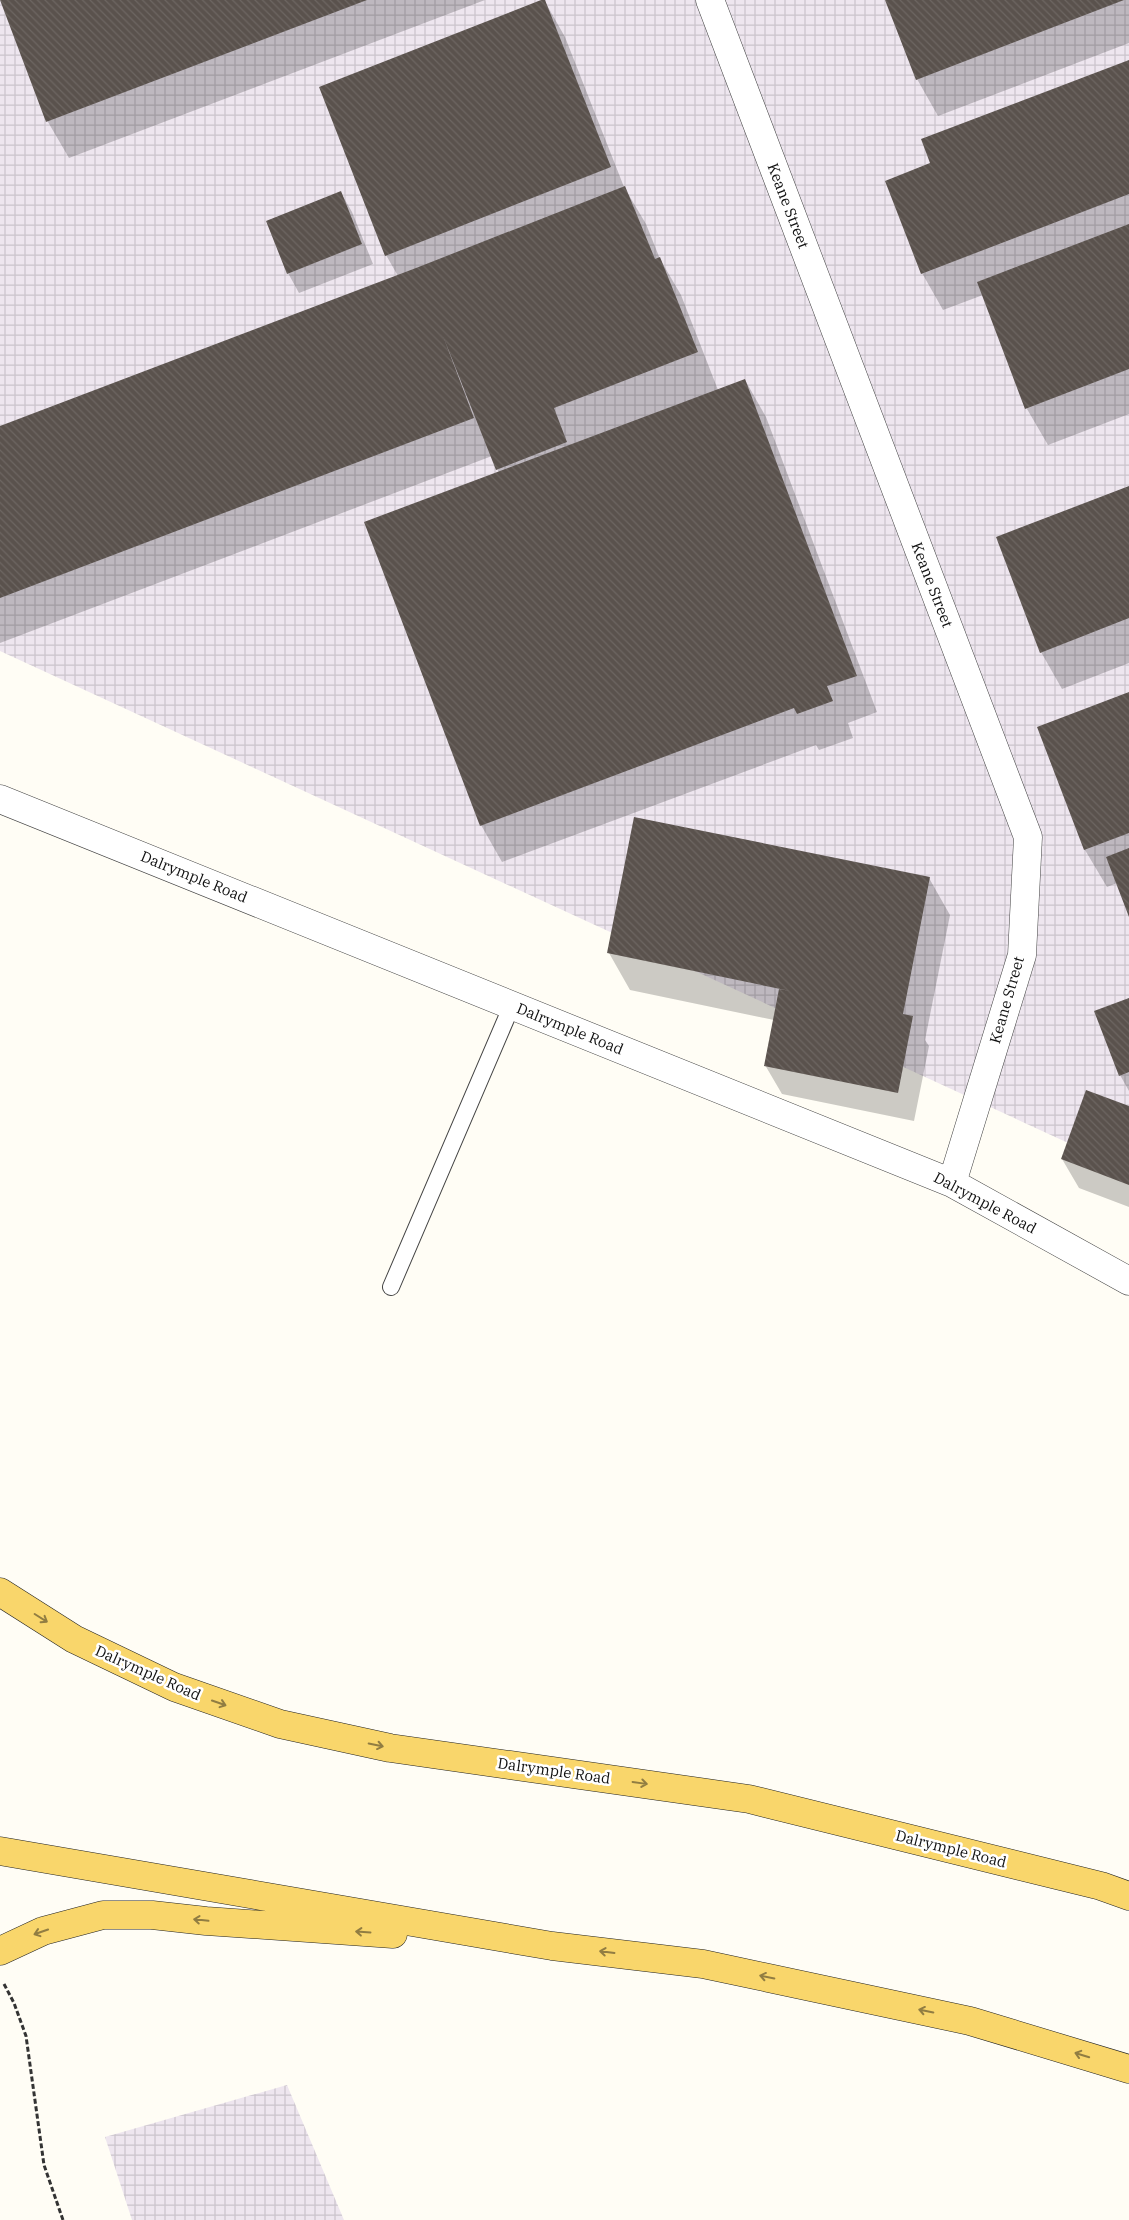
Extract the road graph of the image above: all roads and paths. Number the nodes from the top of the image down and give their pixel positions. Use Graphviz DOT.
graph roads {
  1 [pos="710,0"];
  2 [pos="0,799"];
  3 [pos="512,1006"];
  4 [pos="952,1183"];
  5 [pos="1129,1281"];
  6 [pos="391,1287"];
  7 [pos="0,1592"];
  8 [pos="0,1851"];
  9 [pos="1129,1896"];
  10 [pos="552,1946"];
  11 [pos="0,1951"];
  12 [pos="2,1980"];
  13 [pos="1129,2069"];
  14 [pos="62,2220"];
  1 -- 4 [label="street, Keane Street"];
  2 -- 3 [label="street, Dalrymple Road"];
  3 -- 4 [label="street, Dalrymple Road"];
  3 -- 6 [label="lane"];
  4 -- 5 [label="street, Dalrymple Road"];
  7 -- 9 [label="main road, Dalrymple Road, one-way"];
  8 -- 10 [label="main road"];
  10 -- 11 [label="main road, one-way"];
  13 -- 10 [label="main road, one-way"];
  12 -- 14 [label="path"];
}
